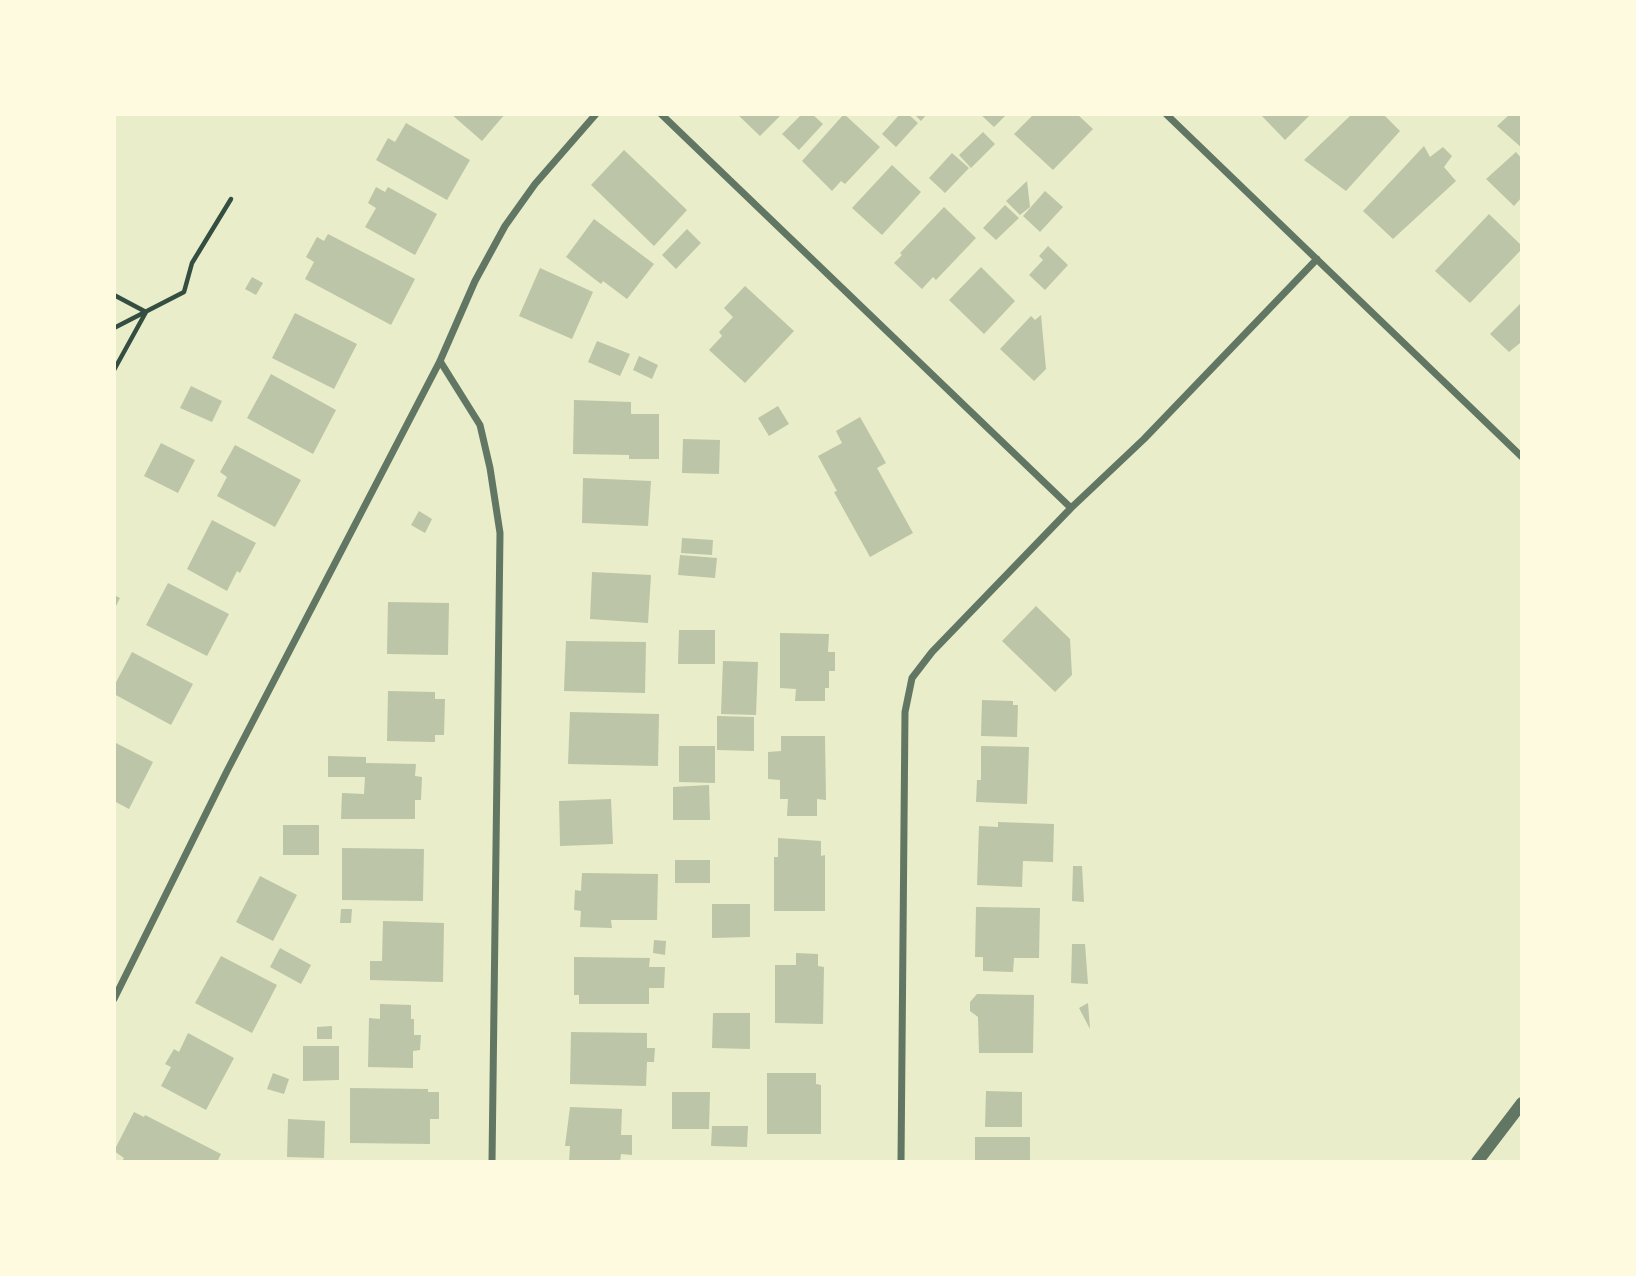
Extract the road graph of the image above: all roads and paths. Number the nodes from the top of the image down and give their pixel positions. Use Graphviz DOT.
graph roads {
  1 [pos="596,114"];
  2 [pos="662,114"];
  3 [pos="1166,114"];
  4 [pos="231,199"];
  5 [pos="1317,259"];
  6 [pos="114,295"];
  7 [pos="146,312"];
  8 [pos="114,328"];
  9 [pos="440,361"];
  10 [pos="114,370"];
  11 [pos="1522,457"];
  12 [pos="1071,508"];
  13 [pos="114,999"];
  14 [pos="1522,1103"];
  15 [pos="492,1162"];
  16 [pos="901,1162"];
  17 [pos="1477,1162"];
  1 -- 9 [label="street"];
  2 -- 12 [label="street"];
  3 -- 5 [label="street"];
  4 -- 7 [label="path"];
  5 -- 11 [label="street"];
  5 -- 12 [label="street"];
  6 -- 7 [label="path"];
  7 -- 8 [label="path"];
  7 -- 10 [label="path"];
  9 -- 13 [label="street"];
  9 -- 15 [label="street"];
  12 -- 16 [label="street"];
  14 -- 17 [label="street"];
}
